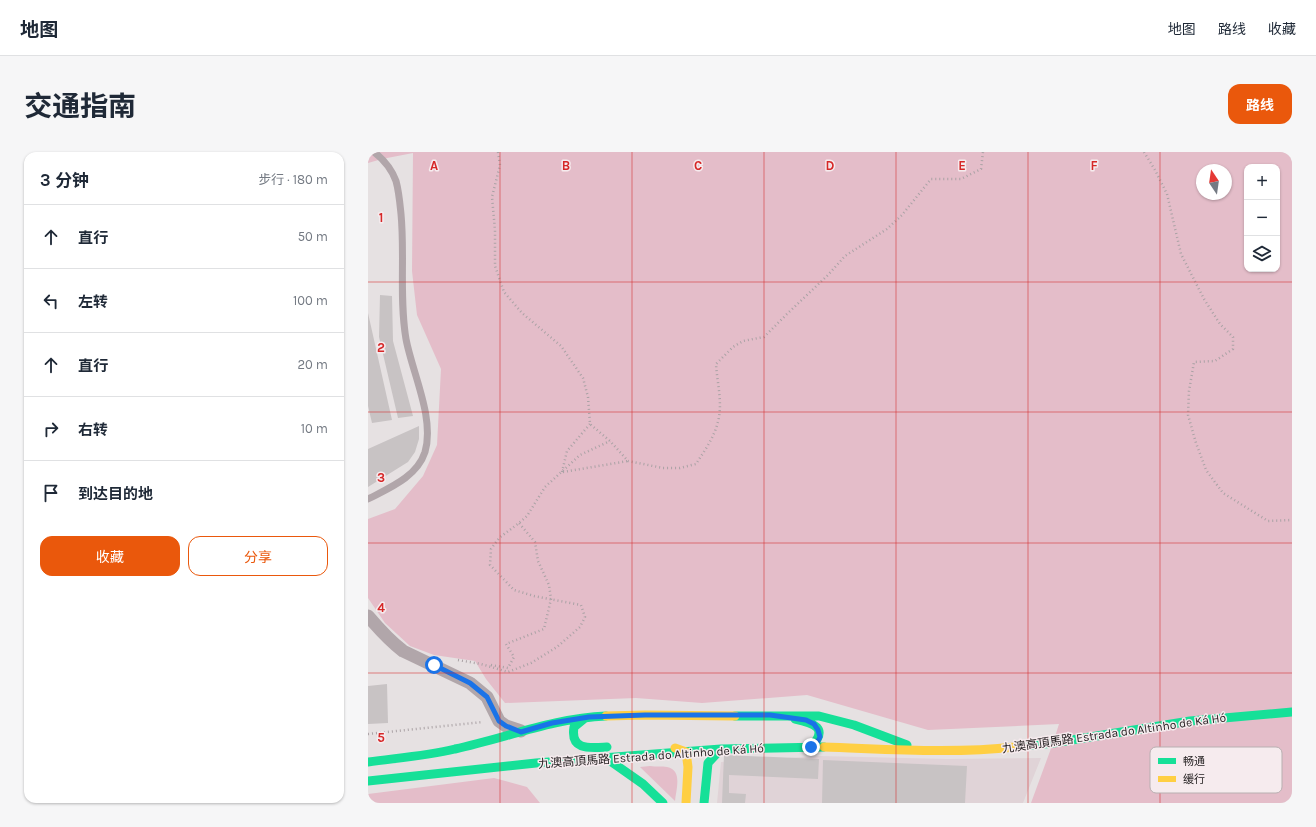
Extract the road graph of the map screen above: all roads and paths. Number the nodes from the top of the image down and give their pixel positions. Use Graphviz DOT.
graph roads {
  1 [pos="374,152"];
  2 [pos="498,152"];
  3 [pos="983,152"];
  4 [pos="1144,152"];
  5 [pos="590,424"];
  6 [pos="610,441"];
  7 [pos="628,461"];
  8 [pos="562,472"];
  9 [pos="368,499"];
  10 [pos="1292,520"];
  11 [pos="519,523"];
  12 [pos="552,599"];
  13 [pos="368,616"];
  14 [pos="453,660"];
  15 [pos="482,664"];
  16 [pos="1292,712"];
  17 [pos="770,715"];
  18 [pos="585,718"];
  19 [pos="499,721"];
  20 [pos="521,732"];
  21 [pos="368,734"];
  22 [pos="646,746"];
  23 [pos="616,747"];
  24 [pos="811,747"];
  25 [pos="721,750"];
  26 [pos="935,751"];
  27 [pos="686,752"];
  28 [pos="606,758"];
  29 [pos="368,762"];
  30 [pos="368,781"];
  31 [pos="663,803"];
  32 [pos="686,803"];
  33 [pos="704,803"];
  1 -- 9 [label="lane"];
  2 -- 5 [label="path"];
  3 -- 7 [label="path"];
  4 -- 10 [label="path"];
  5 -- 6 [label="path"];
  5 -- 8 [label="path"];
  6 -- 7 [label="path"];
  6 -- 8 [label="path"];
  7 -- 8 [label="path"];
  8 -- 11 [label="path"];
  11 -- 12 [label="path"];
  11 -- 12 [label="path"];
  12 -- 15 [label="path"];
  12 -- 15 [label="path"];
  13 -- 19 [label="street"];
  14 -- 15 [label="path"];
  16 -- 26 [label="main road, 九澳高頂馬路 Estrada do Altinho de Ká Hó"];
  17 -- 18 [label="main road, 九澳高頂馬路 Estrada do Altinho de Ká Hó"];
  17 -- 24 [label="main road"];
  17 -- 26 [label="main road, 九澳高頂馬路 Estrada do Altinho de Ká Hó"];
  18 -- 20 [label="main road, 九澳高頂馬路 Estrada do Altinho de Ká Hó"];
  18 -- 23 [label="main road"];
  19 -- 20 [label="street"];
  19 -- 21 [label="path"];
  20 -- 29 [label="main road, 九澳高頂馬路 Estrada do Altinho de Ká Hó"];
  22 -- 27 [label="main road"];
  24 -- 25 [label="main road, 九澳高頂馬路 Estrada do Altinho de Ká Hó"];
  24 -- 26 [label="main road, 九澳高頂馬路 Estrada do Altinho de Ká Hó"];
  25 -- 27 [label="main road, 九澳高頂馬路 Estrada do Altinho de Ká Hó"];
  25 -- 33 [label="main road"];
  27 -- 28 [label="main road, 九澳高頂馬路 Estrada do Altinho de Ká Hó"];
  27 -- 32 [label="main road"];
  28 -- 30 [label="main road, 九澳高頂馬路 Estrada do Altinho de Ká Hó"];
  28 -- 31 [label="main road"];
}
